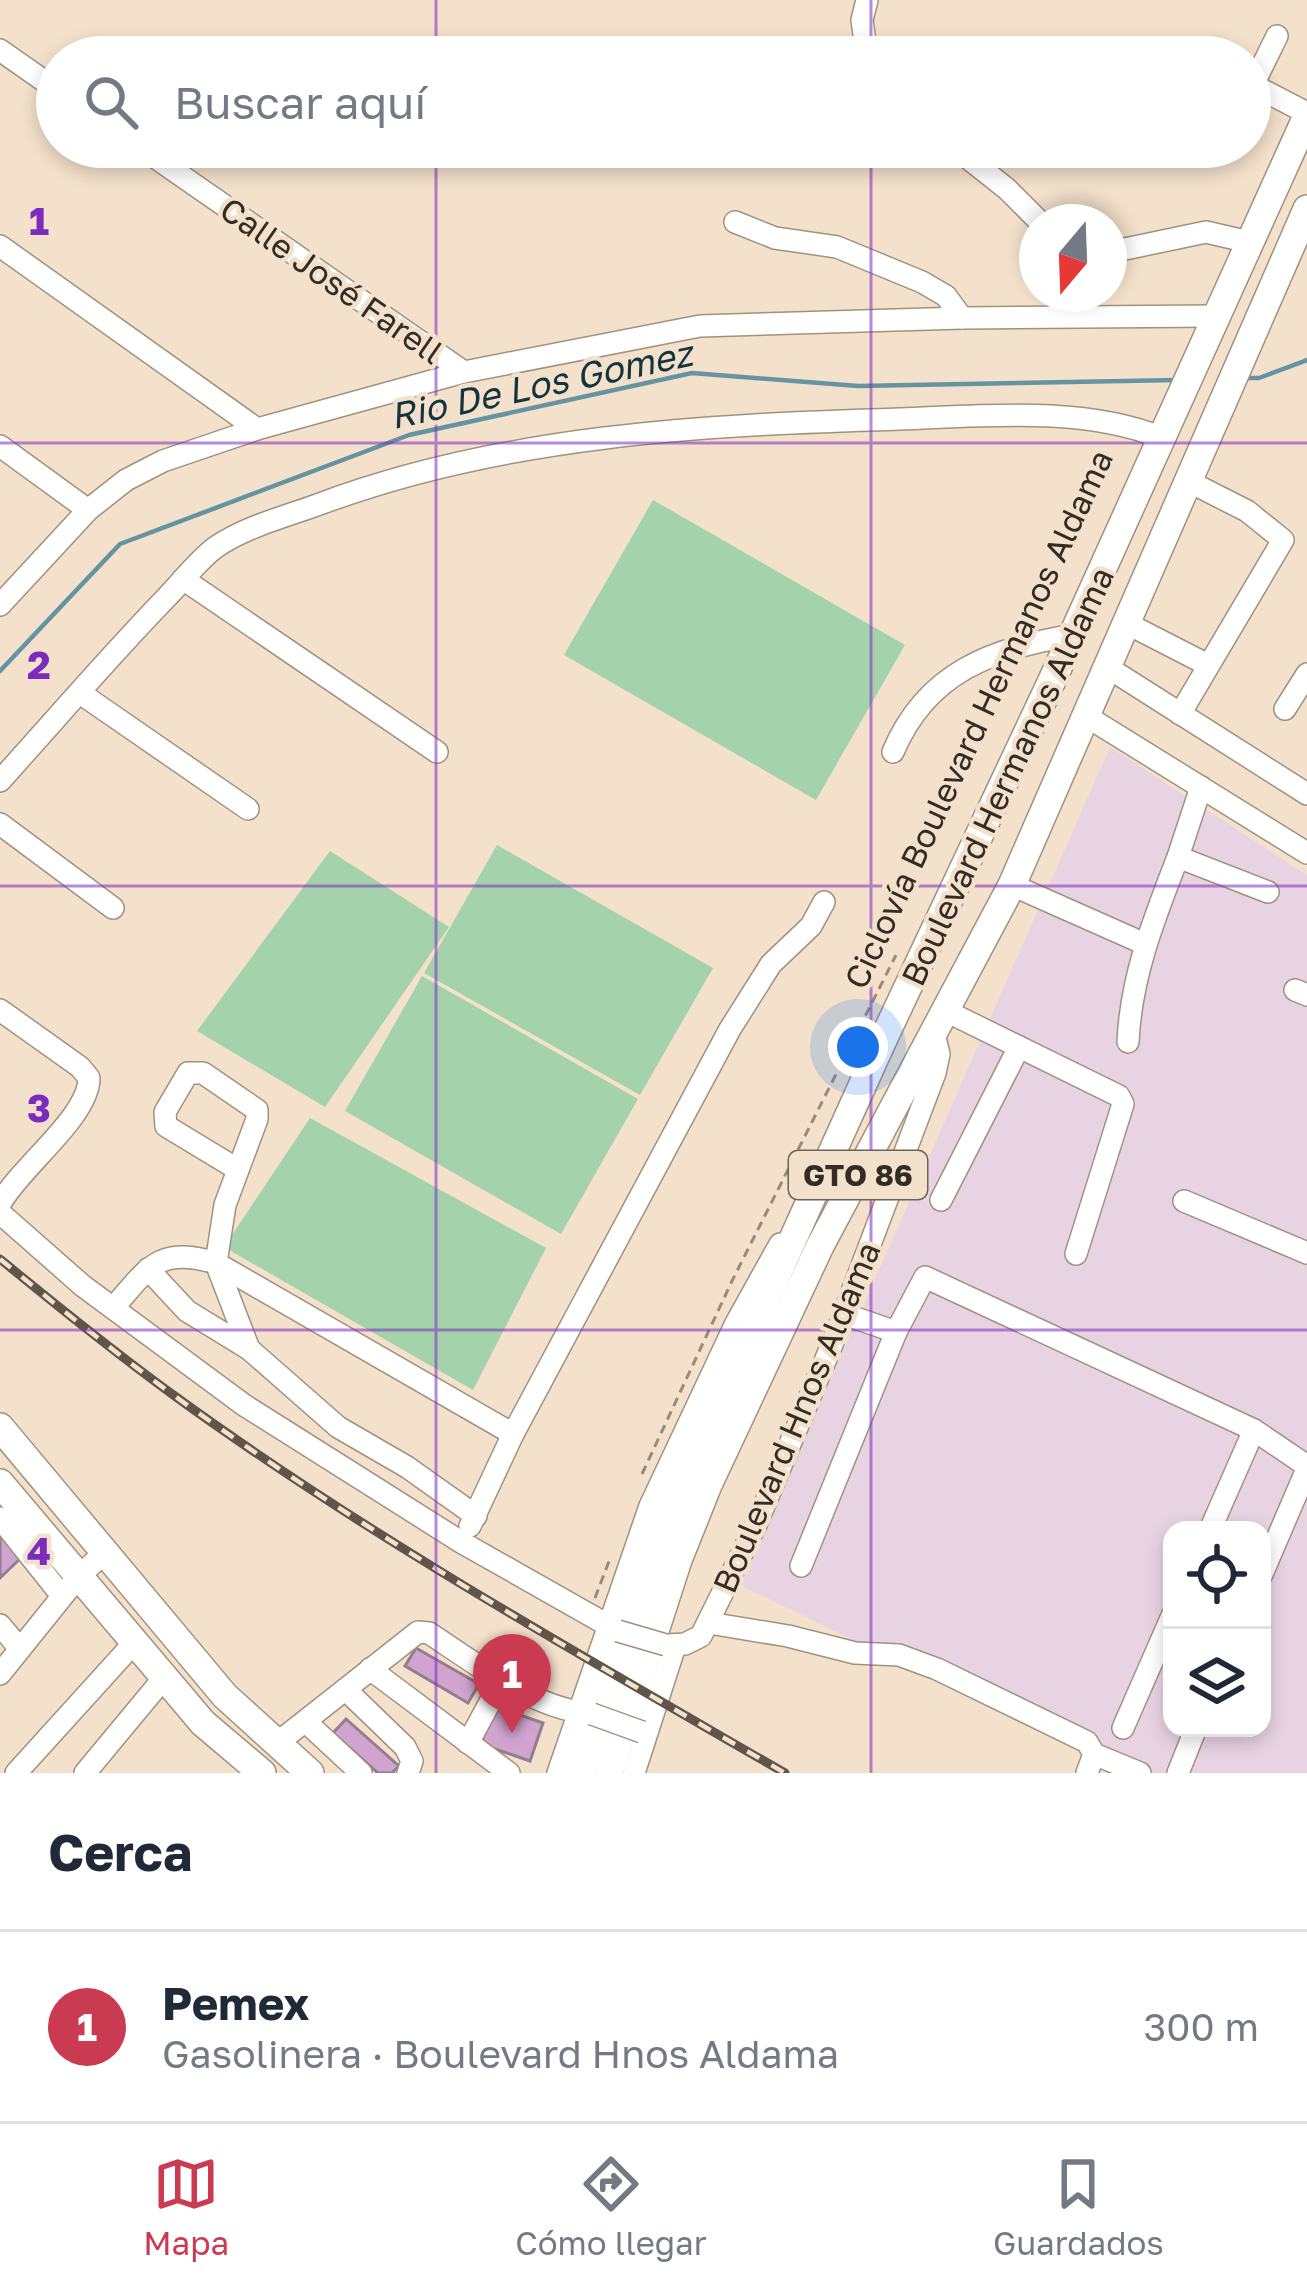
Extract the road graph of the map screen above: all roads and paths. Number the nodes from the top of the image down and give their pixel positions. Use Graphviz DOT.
graph roads {
  1 [pos="867,0"];
  2 [pos="864,36"];
  3 [pos="1277,36"];
  4 [pos="1271,48"];
  5 [pos="0,50"];
  6 [pos="36,75"];
  7 [pos="1271,97"];
  8 [pos="1307,114"];
  9 [pos="170,168"];
  10 [pos="980,168"];
  11 [pos="1022,204"];
  12 [pos="1307,208"];
  13 [pos="735,222"];
  14 [pos="1249,242"];
  15 [pos="0,247"];
  16 [pos="1127,249"];
  17 [pos="1296,257"];
  18 [pos="962,318"];
  19 [pos="1211,325"];
  20 [pos="464,372"];
  21 [pos="257,429"];
  22 [pos="1166,429"];
  23 [pos="0,446"];
  24 [pos="1188,481"];
  25 [pos="88,510"];
  26 [pos="184,579"];
  27 [pos="0,605"];
  28 [pos="1126,623"];
  29 [pos="1073,635"];
  30 [pos="1208,665"];
  31 [pos="1055,674"];
  32 [pos="1307,674"];
  33 [pos="1096,692"];
  34 [pos="80,693"];
  35 [pos="1285,709"];
  36 [pos="1180,713"];
  37 [pos="437,752"];
  38 [pos="893,752"];
  39 [pos="0,782"];
  40 [pos="1201,788"];
  41 [pos="1307,794"];
  42 [pos="248,809"];
  43 [pos="0,824"];
  44 [pos="1307,853"];
  45 [pos="1178,857"];
  46 [pos="1012,886"];
  47 [pos="1268,892"];
  48 [pos="824,902"];
  49 [pos="113,908"];
  50 [pos="1145,944"];
  51 [pos="899,951"];
  52 [pos="0,1010"];
  53 [pos="940,1023"];
  54 [pos="1128,1042"];
  55 [pos="1019,1046"];
  56 [pos="237,1169"];
  57 [pos="941,1200"];
  58 [pos="1184,1201"];
  59 [pos="808,1202"];
  60 [pos="0,1204"];
  61 [pos="0,1214"];
  62 [pos="1307,1253"];
  63 [pos="1076,1254"];
  64 [pos="215,1263"];
  65 [pos="148,1269"];
  66 [pos="114,1307"];
  67 [pos="844,1314"];
  68 [pos="896,1331"];
  69 [pos="250,1349"];
  70 [pos="0,1427"];
  71 [pos="1253,1430"];
  72 [pos="514,1434"];
  73 [pos="1307,1467"];
  74 [pos="641,1477"];
  75 [pos="0,1483"];
  76 [pos="476,1516"];
  77 [pos="0,1518"];
  78 [pos="1214,1521"];
  79 [pos="461,1542"];
  80 [pos="1271,1553"];
  81 [pos="104,1554"];
  82 [pos="610,1557"];
  83 [pos="801,1566"];
  84 [pos="70,1587"];
  85 [pos="710,1623"];
  86 [pos="0,1625"];
  87 [pos="604,1625"];
  88 [pos="1166,1629"];
  89 [pos="133,1643"];
  90 [pos="671,1646"];
  91 [pos="20,1649"];
  92 [pos="370,1670"];
  93 [pos="0,1674"];
  94 [pos="164,1679"];
  95 [pos="502,1680"];
  96 [pos="346,1691"];
  97 [pos="634,1694"];
  98 [pos="585,1713"];
  99 [pos="306,1721"];
  100 [pos="1123,1728"];
  101 [pos="645,1732"];
  102 [pos="1192,1737"];
  103 [pos="276,1744"];
  104 [pos="468,1744"];
  105 [pos="1091,1763"];
  106 [pos="335,1766"];
  107 [pos="1179,1769"];
  108 [pos="16,1773"];
  109 [pos="85,1773"];
  110 [pos="262,1773"];
  111 [pos="310,1773"];
  112 [pos="361,1773"];
  113 [pos="408,1773"];
  114 [pos="509,1773"];
  115 [pos="558,1773"];
  116 [pos="581,1773"];
  117 [pos="609,1773"];
  118 [pos="630,1773"];
  119 [pos="1140,1773"];
  1 -- 2 [label="street"];
  3 -- 4 [label="street"];
  5 -- 6 [label="street"];
  7 -- 8 [label="street"];
  8 -- 14 [label="main road, Boulevard Hermanos Aldama / GTO 86"];
  9 -- 20 [label="street, Calle José Farell"];
  10 -- 11 [label="street"];
  12 -- 17 [label="main road, Boulevard Hermanos Aldama / GTO 86"];
  13 -- 18 [label="street"];
  14 -- 16 [label="street"];
  14 -- 19 [label="main road, Boulevard Hermanos Aldama / GTO 86"];
  15 -- 21 [label="street"];
  17 -- 24 [label="main road, Boulevard Hermanos Aldama / GTO 86"];
  18 -- 19 [label="street"];
  18 -- 20 [label="street"];
  19 -- 22 [label="main road, Boulevard Hermanos Aldama / GTO 86"];
  20 -- 21 [label="street"];
  21 -- 25 [label="street"];
  22 -- 26 [label="street"];
  22 -- 29 [label="main road, Boulevard Hermanos Aldama / GTO 86"];
  23 -- 25 [label="street"];
  24 -- 28 [label="main road, Boulevard Hermanos Aldama / GTO 86"];
  24 -- 30 [label="street"];
  25 -- 27 [label="street"];
  26 -- 34 [label="street"];
  26 -- 37 [label="street"];
  28 -- 30 [label="street"];
  28 -- 33 [label="main road, Boulevard Hermanos Aldama / GTO 86"];
  29 -- 31 [label="main road, Boulevard Hermanos Aldama / GTO 86"];
  29 -- 38 [label="street"];
  30 -- 36 [label="street"];
  31 -- 33 [label="main road"];
  31 -- 59 [label="main road, Boulevard Hermanos Aldama / GTO 86"];
  32 -- 35 [label="street"];
  33 -- 36 [label="street"];
  33 -- 40 [label="street"];
  33 -- 46 [label="main road, Boulevard Hermanos Aldama / GTO 86"];
  34 -- 39 [label="street"];
  34 -- 42 [label="street"];
  36 -- 41 [label="street"];
  40 -- 44 [label="street"];
  40 -- 45 [label="street"];
  43 -- 49 [label="street"];
  45 -- 47 [label="street"];
  45 -- 50 [label="street"];
  46 -- 50 [label="street"];
  46 -- 53 [label="main road, Boulevard Hermanos Aldama / GTO 86"];
  48 -- 72 [label="street"];
  50 -- 54 [label="street"];
  51 -- 74 [label="path, Ciclovía Boulevard Hermanos Aldama"];
  52 -- 60 [label="street"];
  53 -- 55 [label="street"];
  53 -- 67 [label="street, Boulevard Hnos Aldama"];
  53 -- 97 [label="main road, Boulevard Hermanos Aldama / GTO 86"];
  55 -- 57 [label="street"];
  55 -- 63 [label="street"];
  56 -- 56 [label="street"];
  56 -- 64 [label="street"];
  58 -- 62 [label="street"];
  59 -- 87 [label="street"];
  59 -- 116 [label="main road, Boulevard Hermanos Aldama / GTO 86"];
  61 -- 66 [label="street"];
  64 -- 65 [label="street"];
  64 -- 69 [label="street"];
  64 -- 72 [label="street"];
  65 -- 66 [label="street"];
  65 -- 69 [label="street"];
  66 -- 79 [label="street"];
  67 -- 68 [label="street"];
  67 -- 85 [label="street, Boulevard Hnos Aldama"];
  68 -- 71 [label="street"];
  68 -- 83 [label="street"];
  69 -- 76 [label="street"];
  70 -- 81 [label="main road"];
  71 -- 73 [label="street"];
  71 -- 78 [label="street"];
  72 -- 76 [label="street"];
  73 -- 80 [label="street"];
  75 -- 84 [label="main road"];
  76 -- 79 [label="street"];
  77 -- 84 [label="street"];
  79 -- 87 [label="street"];
  81 -- 84 [label="street"];
  81 -- 103 [label="main road"];
  82 -- 87 [label="path"];
  84 -- 89 [label="main road"];
  84 -- 91 [label="street"];
  85 -- 90 [label="street, Boulevard Hnos Aldama"];
  85 -- 105 [label="street"];
  86 -- 91 [label="street"];
  87 -- 90 [label="street, bridge"];
  87 -- 98 [label="street"];
  88 -- 100 [label="street"];
  89 -- 94 [label="main road"];
  89 -- 108 [label="street"];
  90 -- 101 [label="street"];
  91 -- 93 [label="street"];
  92 -- 95 [label="street"];
  92 -- 96 [label="street"];
  92 -- 104 [label="street"];
  94 -- 109 [label="street"];
  94 -- 110 [label="main road"];
  95 -- 98 [label="street"];
  95 -- 104 [label="street"];
  96 -- 99 [label="street"];
  96 -- 113 [label="street"];
  97 -- 117 [label="main road, Boulevard Hermanos Aldama / GTO 86"];
  97 -- 118 [label="main road"];
  98 -- 101 [label="street, bridge"];
  98 -- 115 [label="street"];
  99 -- 103 [label="street"];
  99 -- 106 [label="street"];
  101 -- 118 [label="street"];
  102 -- 107 [label="street"];
  103 -- 111 [label="main road"];
  104 -- 114 [label="street"];
  105 -- 119 [label="street"];
  106 -- 112 [label="street"];
}
